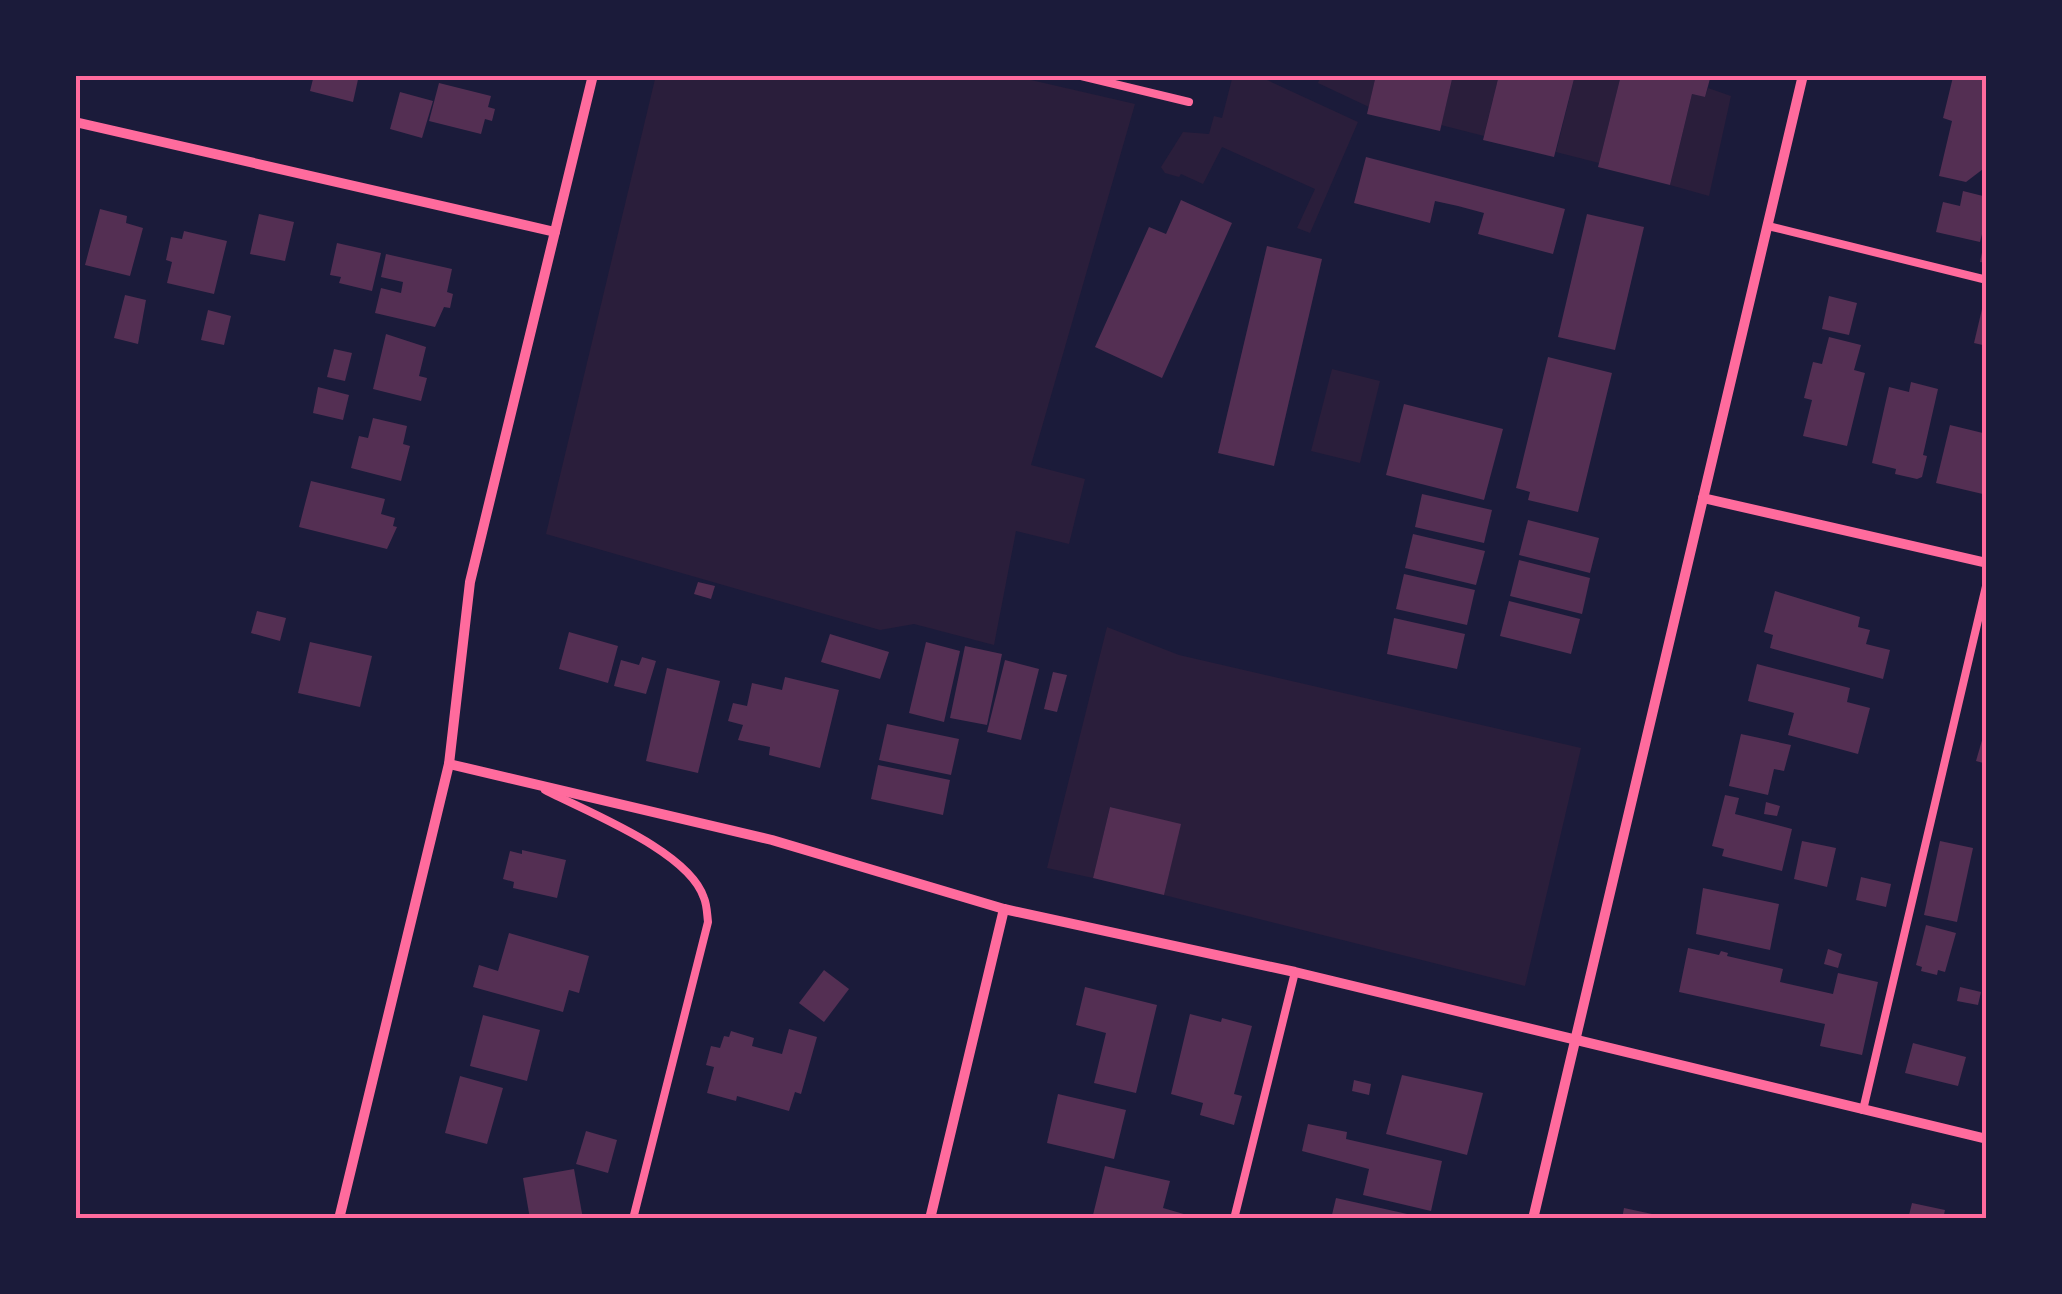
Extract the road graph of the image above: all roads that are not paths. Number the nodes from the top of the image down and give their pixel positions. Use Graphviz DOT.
graph roads {
  1 [pos="592,75"];
  2 [pos="1077,75"];
  3 [pos="1803,75"];
  4 [pos="1190,102"];
  5 [pos="75,122"];
  6 [pos="1768,226"];
  7 [pos="556,232"];
  8 [pos="1987,280"];
  9 [pos="1702,498"];
  10 [pos="1987,564"];
  11 [pos="1987,582"];
  12 [pos="449,764"];
  13 [pos="536,786"];
  14 [pos="1004,910"];
  15 [pos="1295,972"];
  16 [pos="1575,1040"];
  17 [pos="1863,1110"];
  18 [pos="1987,1139"];
  19 [pos="338,1219"];
  20 [pos="633,1219"];
  21 [pos="930,1219"];
  22 [pos="1234,1219"];
  23 [pos="1533,1219"];
  1 -- 7 [label="street"];
  2 -- 4 [label="lane"];
  3 -- 6 [label="street"];
  5 -- 7 [label="street"];
  6 -- 8 [label="lane"];
  6 -- 9 [label="street"];
  7 -- 12 [label="street"];
  9 -- 10 [label="street"];
  9 -- 16 [label="street"];
  11 -- 17 [label="lane"];
  12 -- 13 [label="street"];
  12 -- 19 [label="street"];
  13 -- 14 [label="street"];
  13 -- 20 [label="lane"];
  14 -- 15 [label="street"];
  14 -- 21 [label="street"];
  15 -- 16 [label="street"];
  15 -- 22 [label="lane"];
  16 -- 17 [label="street"];
  16 -- 23 [label="street"];
  17 -- 18 [label="street"];
}
